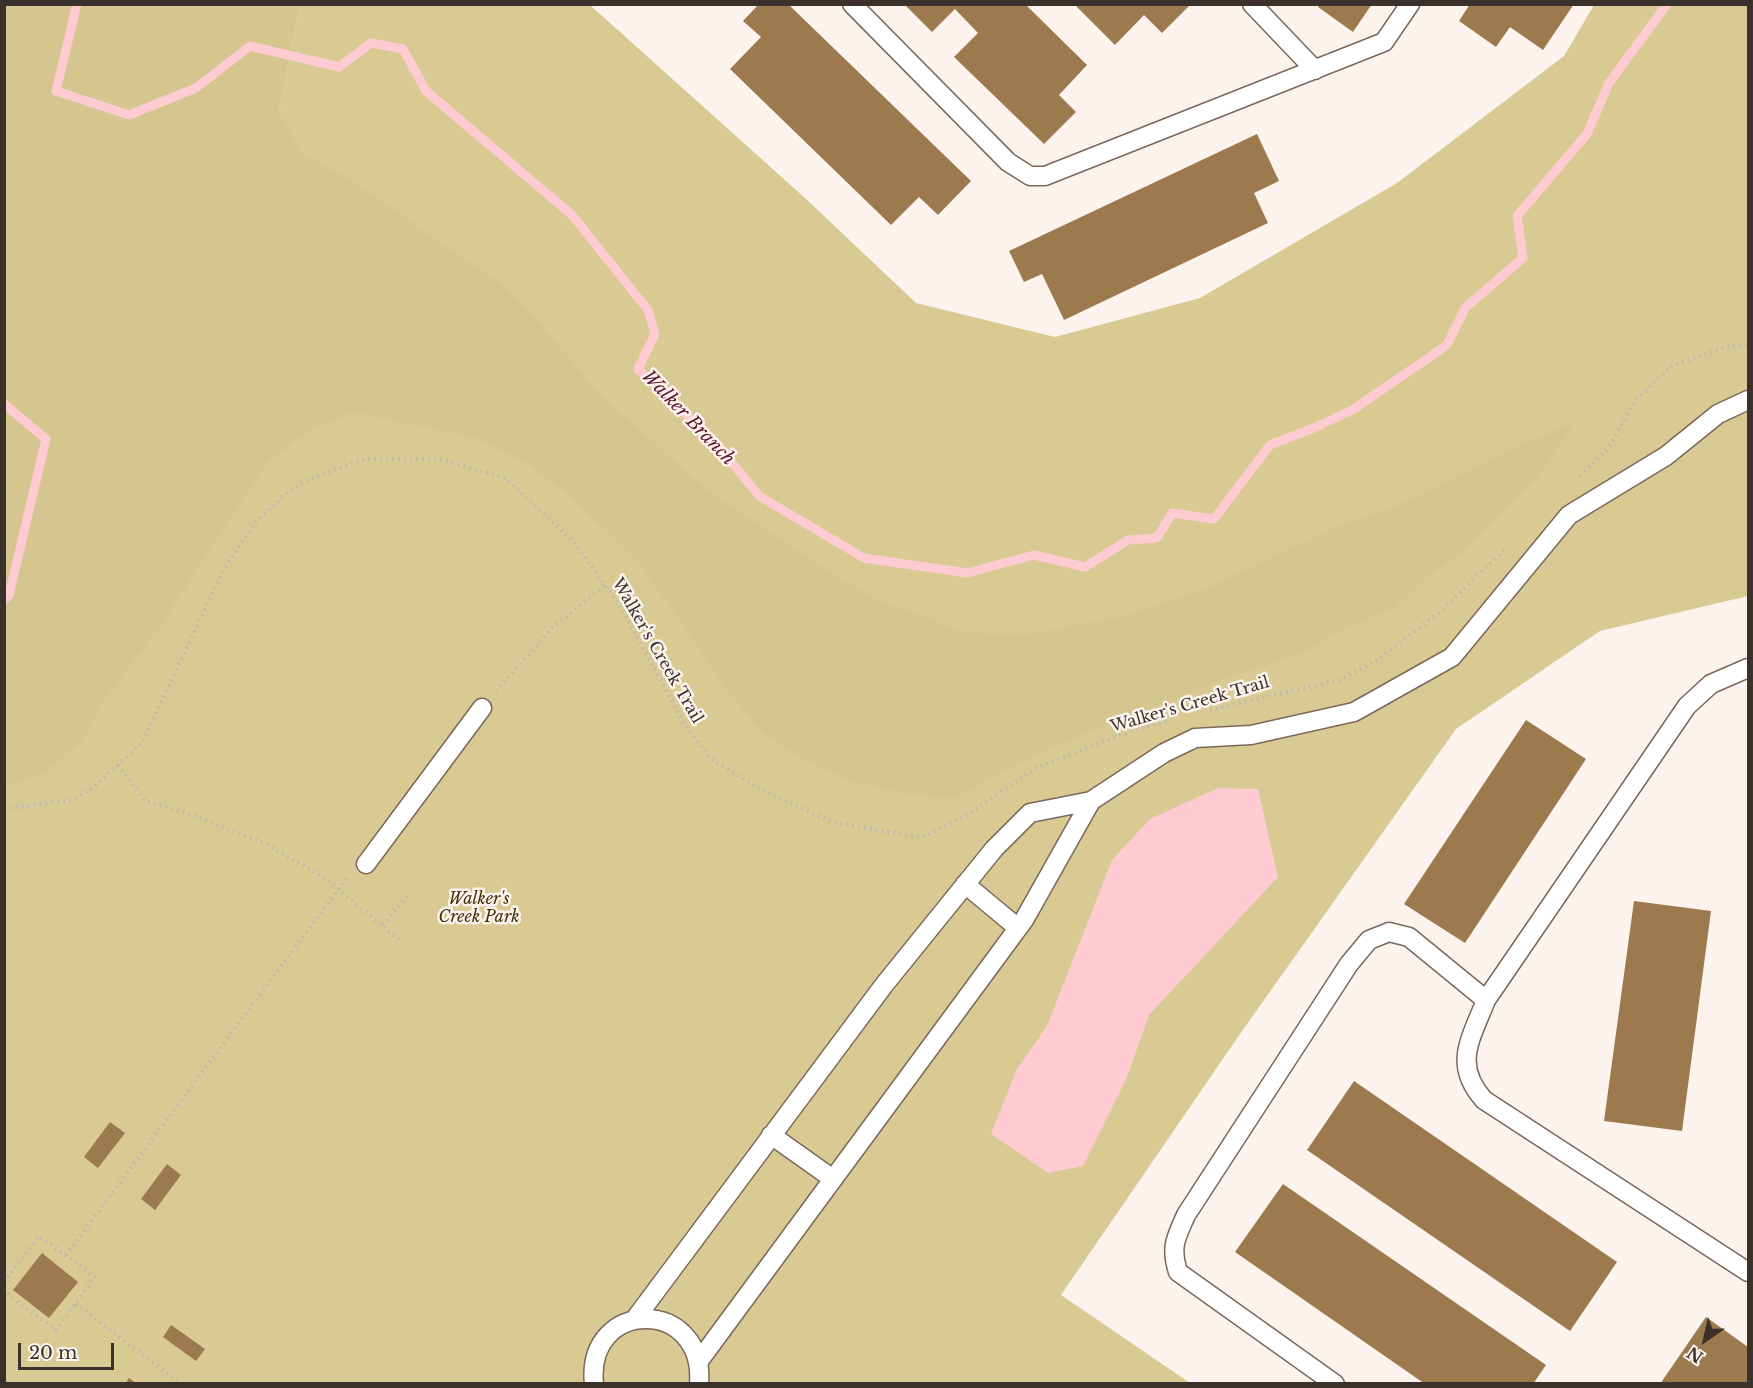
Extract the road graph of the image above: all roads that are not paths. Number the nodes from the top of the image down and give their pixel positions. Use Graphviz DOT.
graph roads {
  1 [pos="852,4"];
  2 [pos="1252,4"];
  3 [pos="1410,4"];
  4 [pos="1315,70"];
  5 [pos="1749,400"];
  6 [pos="1749,668"];
  7 [pos="482,708"];
  8 [pos="1091,801"];
  9 [pos="360,867"];
  10 [pos="965,884"];
  11 [pos="1018,928"];
  12 [pos="1486,1000"];
  13 [pos="771,1135"];
  14 [pos="833,1179"];
  15 [pos="1749,1272"];
  16 [pos="635,1319"];
  17 [pos="699,1361"];
  18 [pos="594,1383"];
  19 [pos="699,1383"];
  20 [pos="1335,1383"];
  1 -- 4 [label="lane"];
  2 -- 4 [label="lane"];
  3 -- 4 [label="lane"];
  5 -- 8 [label="lane"];
  6 -- 12 [label="lane"];
  7 -- 9 [label="lane"];
  8 -- 10 [label="lane"];
  8 -- 11 [label="lane"];
  10 -- 11 [label="lane"];
  10 -- 13 [label="lane"];
  11 -- 14 [label="lane"];
  12 -- 15 [label="lane"];
  12 -- 20 [label="lane"];
  13 -- 14 [label="lane"];
  13 -- 16 [label="lane"];
  14 -- 17 [label="lane"];
  16 -- 17 [label="lane"];
  16 -- 18 [label="lane"];
  17 -- 19 [label="lane"];
}
